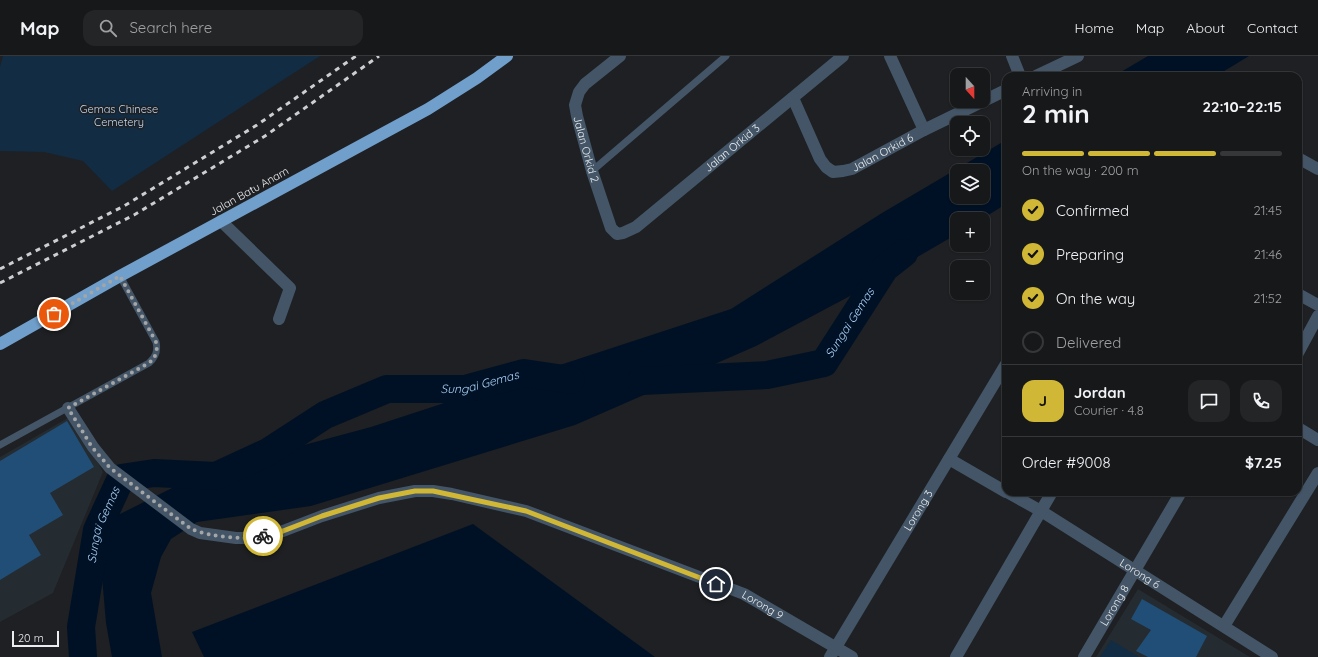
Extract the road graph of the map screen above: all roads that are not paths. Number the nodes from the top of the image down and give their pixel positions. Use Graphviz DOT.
graph roads {
  1 [pos="507,56"];
  2 [pos="620,56"];
  3 [pos="726,56"];
  4 [pos="843,56"];
  5 [pos="890,56"];
  6 [pos="1012,56"];
  7 [pos="1078,56"];
  8 [pos="1018,72"];
  9 [pos="1044,72"];
  10 [pos="1002,92"];
  11 [pos="793,98"];
  12 [pos="924,130"];
  13 [pos="1302,160"];
  14 [pos="1318,170"];
  15 [pos="592,171"];
  16 [pos="221,221"];
  17 [pos="617,234"];
  18 [pos="120,276"];
  19 [pos="1302,296"];
  20 [pos="1318,305"];
  21 [pos="1318,316"];
  22 [pos="279,319"];
  23 [pos="0,344"];
  24 [pos="1302,346"];
  25 [pos="1002,371"];
  26 [pos="68,408"];
  27 [pos="1302,430"];
  28 [pos="1318,440"];
  29 [pos="0,445"];
  30 [pos="949,459"];
  31 [pos="1318,473"];
  32 [pos="1002,490"];
  33 [pos="1013,496"];
  34 [pos="1050,496"];
  35 [pos="1179,496"];
  36 [pos="1041,511"];
  37 [pos="1136,571"];
  38 [pos="1224,626"];
  39 [pos="833,652"];
  40 [pos="852,657"];
  41 [pos="956,657"];
  42 [pos="1084,657"];
  43 [pos="1272,657"];
  1 -- 16 [label="highway, Jalan Batu Anam"];
  2 -- 15 [label="street, Jalan Orkid 2"];
  3 -- 15 [label="lane"];
  4 -- 11 [label="street, Jalan Orkid 3"];
  5 -- 12 [label="street"];
  6 -- 8 [label="street"];
  7 -- 9 [label="street"];
  10 -- 12 [label="street, Jalan Orkid 6"];
  11 -- 12 [label="street, Jalan Orkid 6"];
  11 -- 17 [label="street, Jalan Orkid 3"];
  13 -- 14 [label="street"];
  15 -- 17 [label="street, Jalan Orkid 2"];
  16 -- 18 [label="highway, Jalan Batu Anam"];
  16 -- 22 [label="street"];
  18 -- 23 [label="highway, Jalan Batu Anam"];
  18 -- 26 [label="lane"];
  19 -- 20 [label="street"];
  21 -- 24 [label="street"];
  25 -- 30 [label="street, Lorong 3"];
  26 -- 29 [label="lane"];
  26 -- 39 [label="street, Lorong 9"];
  27 -- 28 [label="street"];
  30 -- 32 [label="street, Lorong 6"];
  30 -- 39 [label="street, Lorong 3"];
  31 -- 38 [label="street"];
  33 -- 36 [label="street, Lorong 6"];
  34 -- 36 [label="street"];
  35 -- 37 [label="street, Lorong 8"];
  36 -- 37 [label="street, Lorong 6"];
  36 -- 41 [label="street"];
  37 -- 38 [label="street, Lorong 6"];
  37 -- 42 [label="street, Lorong 8"];
  38 -- 43 [label="street, Lorong 6"];
  39 -- 40 [label="street, Lorong 9"];
}
